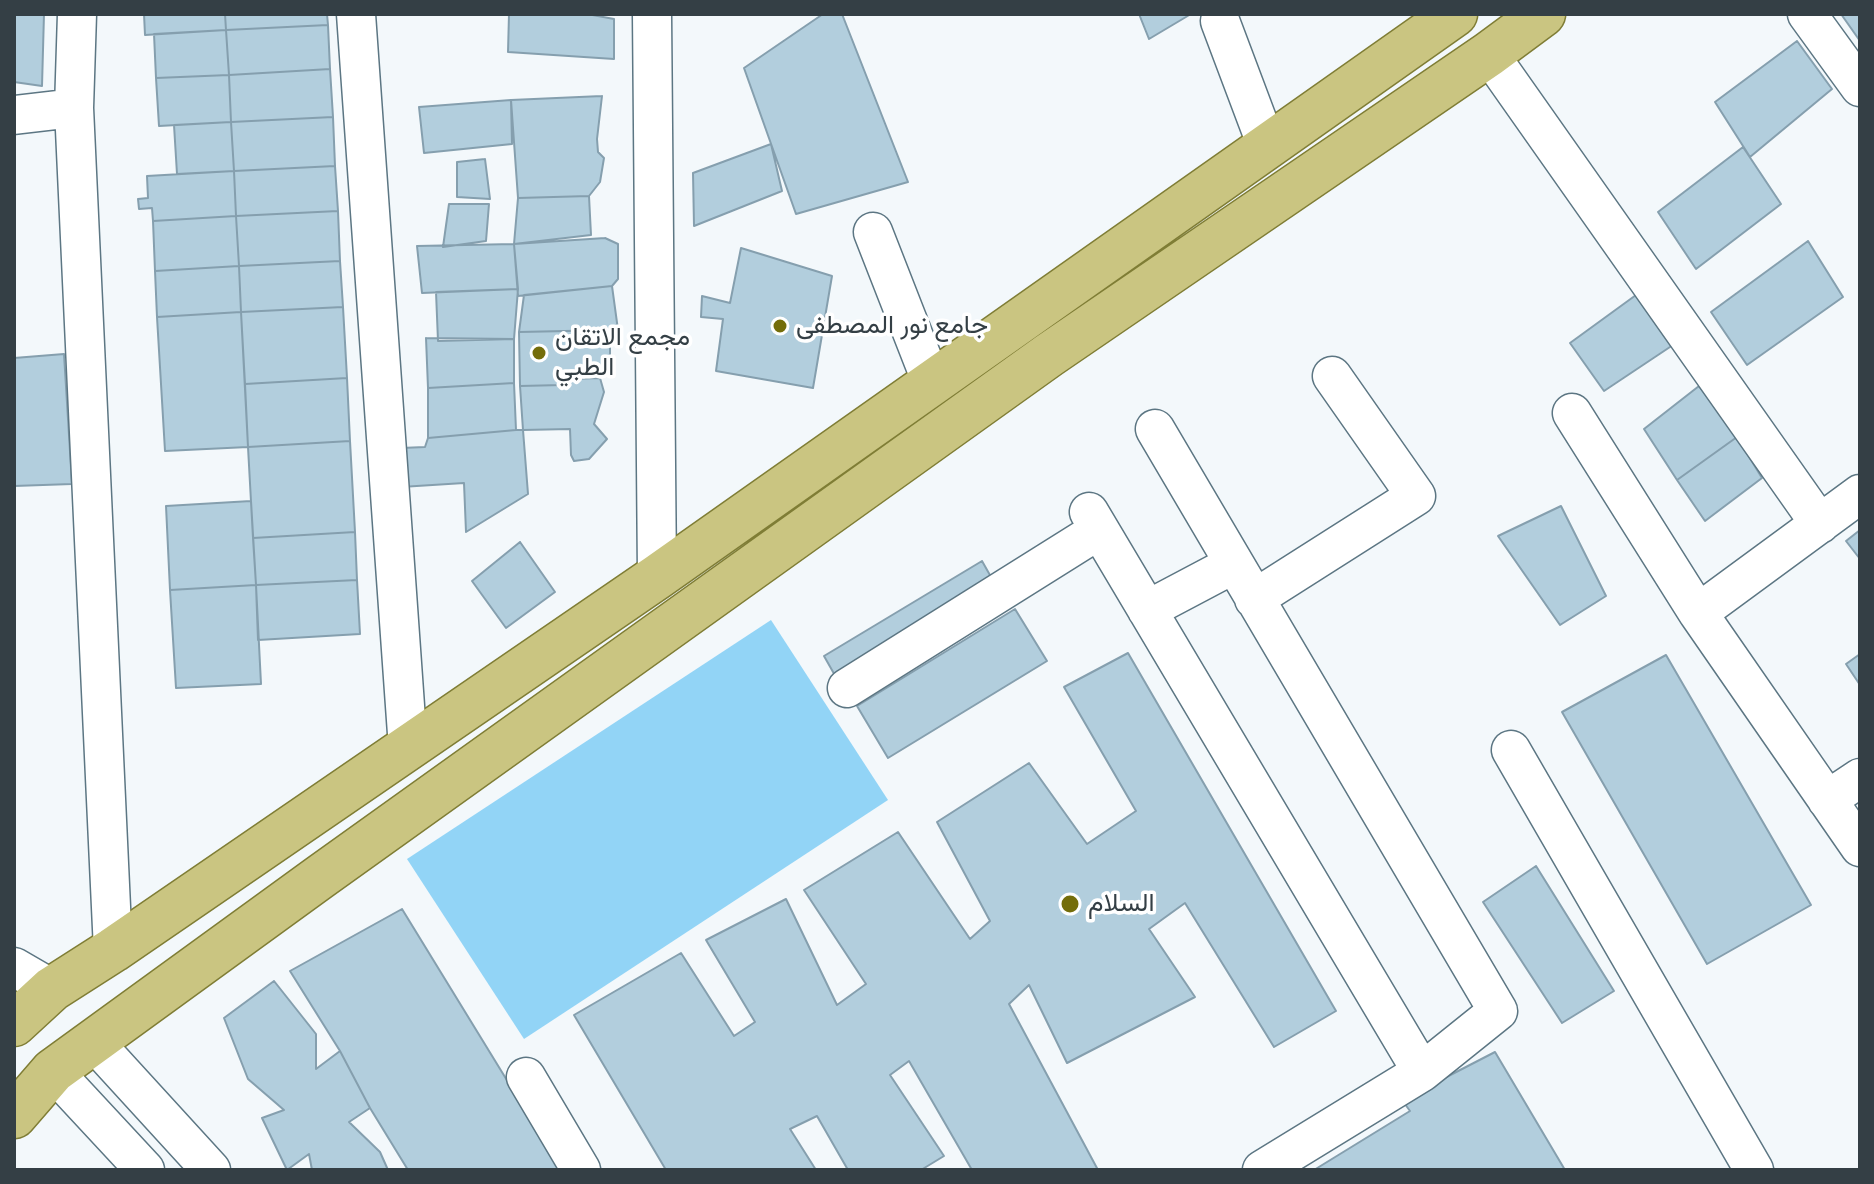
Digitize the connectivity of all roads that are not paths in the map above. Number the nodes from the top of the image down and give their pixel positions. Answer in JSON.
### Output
{"nodes":[{"id":1,"x":77,"y":14,"type":"edge"},
{"id":2,"x":356,"y":14,"type":"edge"},
{"id":3,"x":652,"y":14,"type":"edge"},
{"id":4,"x":1455,"y":14,"type":"edge"},
{"id":5,"x":1543,"y":14,"type":"edge"},
{"id":6,"x":1807,"y":14,"type":"edge"},
{"id":7,"x":1220,"y":21,"type":"dead end"},
{"id":8,"x":1489,"y":54,"type":"junction"},
{"id":9,"x":1860,"y":87,"type":"edge"},
{"id":10,"x":74,"y":108,"type":"junction"},
{"id":11,"x":14,"y":115,"type":"edge"},
{"id":12,"x":1267,"y":146,"type":"junction"},
{"id":13,"x":873,"y":232,"type":"dead end"},
{"id":14,"x":1332,"y":376,"type":"dead end"},
{"id":15,"x":932,"y":383,"type":"junction"},
{"id":16,"x":1572,"y":413,"type":"dead end"},
{"id":17,"x":1155,"y":429,"type":"dead end"},
{"id":18,"x":1860,"y":494,"type":"edge"},
{"id":19,"x":1820,"y":524,"type":"junction"},
{"id":20,"x":1234,"y":564,"type":"junction"},
{"id":21,"x":657,"y":577,"type":"junction"},
{"id":22,"x":1254,"y":599,"type":"junction"},
{"id":23,"x":1147,"y":610,"type":"junction"},
{"id":24,"x":1698,"y":613,"type":"junction"},
{"id":25,"x":847,"y":688,"type":"dead end"},
{"id":26,"x":408,"y":748,"type":"junction"},
{"id":27,"x":1511,"y":750,"type":"dead end"},
{"id":28,"x":1860,"y":778,"type":"edge"},
{"id":29,"x":1827,"y":800,"type":"junction"},
{"id":30,"x":288,"y":830,"type":"junction"},
{"id":31,"x":1860,"y":847,"type":"edge"},
{"id":32,"x":320,"y":877,"type":"junction"},
{"id":33,"x":113,"y":950,"type":"junction"},
{"id":34,"x":14,"y":967,"type":"edge"},
{"id":35,"x":52,"y":989,"type":"junction"},
{"id":36,"x":14,"y":1024,"type":"edge"},
{"id":37,"x":106,"y":1054,"type":"junction"},
{"id":38,"x":53,"y":1071,"type":"junction"},
{"id":39,"x":1422,"y":1072,"type":"junction"},
{"id":40,"x":526,"y":1077,"type":"dead end"},
{"id":41,"x":86,"y":1107,"type":"junction"},
{"id":42,"x":14,"y":1116,"type":"edge"},
{"id":43,"x":145,"y":1170,"type":"edge"},
{"id":44,"x":211,"y":1170,"type":"edge"},
{"id":45,"x":581,"y":1170,"type":"edge"},
{"id":46,"x":1262,"y":1170,"type":"edge"},
{"id":47,"x":1754,"y":1170,"type":"edge"}],
"edges":[{"from":1,"to":10,"type":"street"},
{"from":2,"to":26,"type":"street"},
{"from":3,"to":21,"type":"street"},
{"from":4,"to":12,"type":"main road"},
{"from":5,"to":8,"type":"main road"},
{"from":6,"to":9,"type":"street"},
{"from":7,"to":12,"type":"street"},
{"from":8,"to":19,"type":"street"},
{"from":8,"to":32,"type":"main road"},
{"from":10,"to":11,"type":"street"},
{"from":10,"to":33,"type":"street"},
{"from":12,"to":15,"type":"main road"},
{"from":13,"to":15,"type":"street"},
{"from":14,"to":22,"type":"street"},
{"from":15,"to":21,"type":"main road"},
{"from":16,"to":24,"type":"street"},
{"from":17,"to":20,"type":"street"},
{"from":18,"to":19,"type":"street"},
{"from":19,"to":24,"type":"street"},
{"from":20,"to":22,"type":"street"},
{"from":20,"to":23,"type":"street"},
{"from":21,"to":26,"type":"main road"},
{"from":22,"to":39,"type":"street"},
{"from":23,"to":25,"type":"street"},
{"from":23,"to":39,"type":"street"},
{"from":24,"to":29,"type":"street"},
{"from":26,"to":30,"type":"main road"},
{"from":27,"to":47,"type":"street"},
{"from":28,"to":29,"type":"street"},
{"from":29,"to":31,"type":"street"},
{"from":30,"to":32,"type":"main road"},
{"from":30,"to":33,"type":"main road"},
{"from":32,"to":37,"type":"main road"},
{"from":33,"to":35,"type":"main road"},
{"from":34,"to":35,"type":"street"},
{"from":35,"to":36,"type":"main road"},
{"from":37,"to":38,"type":"main road"},
{"from":37,"to":41,"type":"street"},
{"from":37,"to":44,"type":"street"},
{"from":38,"to":41,"type":"street"},
{"from":38,"to":42,"type":"main road"},
{"from":39,"to":46,"type":"street"},
{"from":40,"to":45,"type":"street"},
{"from":41,"to":43,"type":"street"}]}
